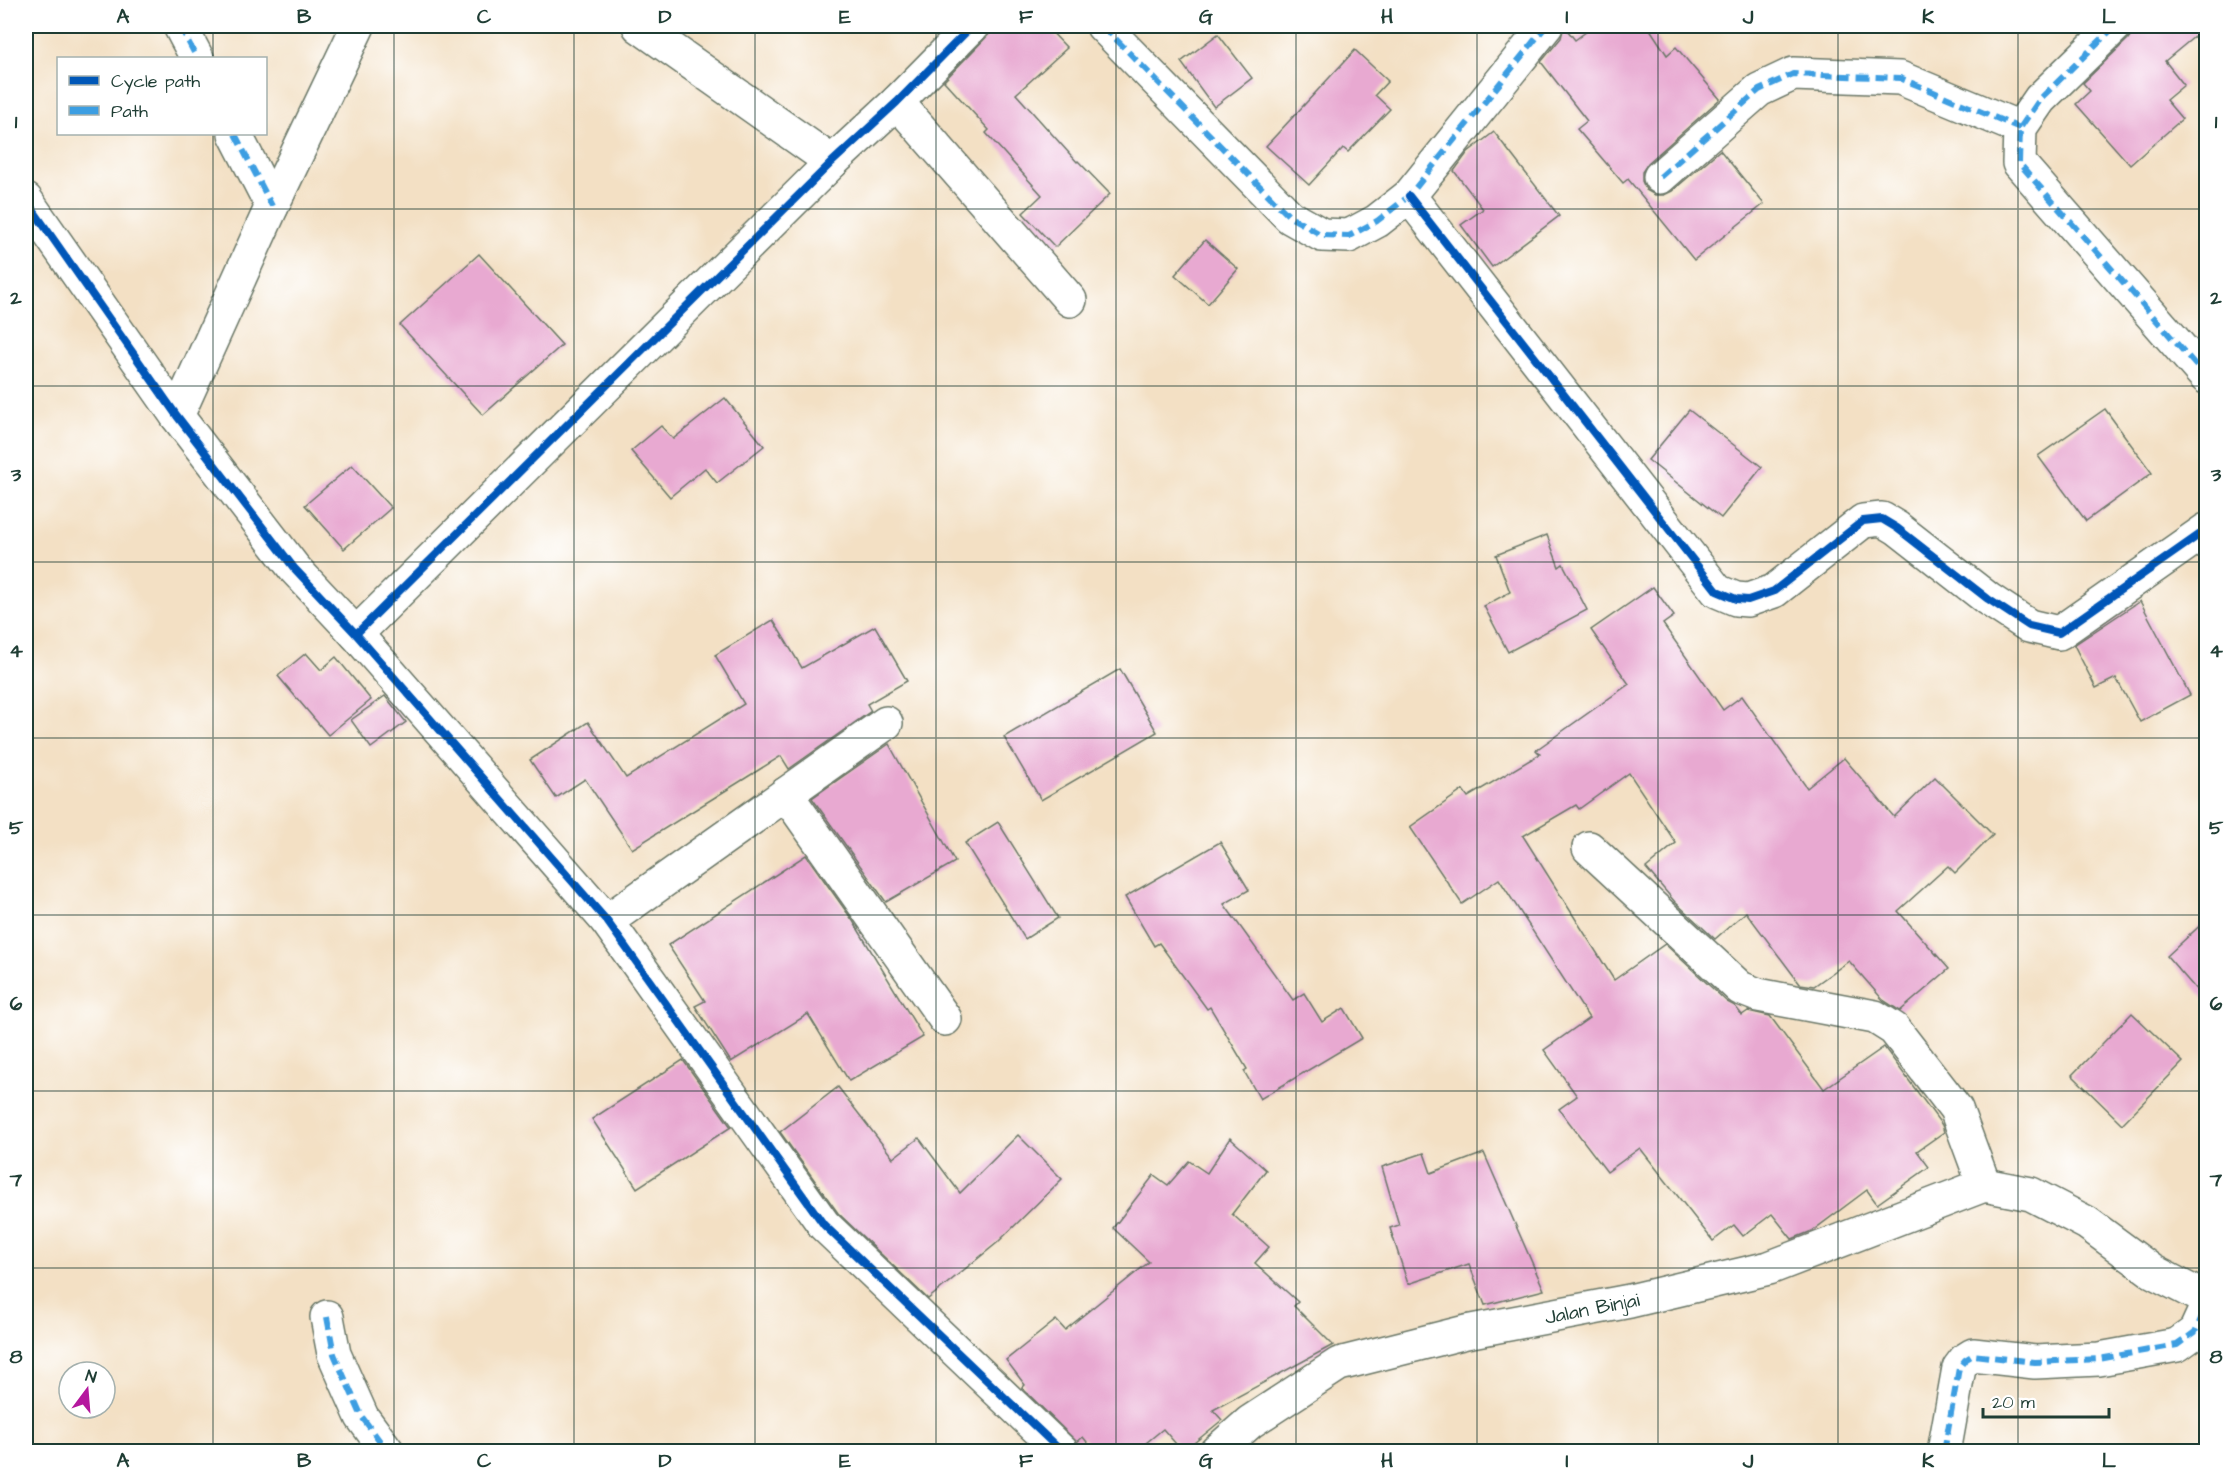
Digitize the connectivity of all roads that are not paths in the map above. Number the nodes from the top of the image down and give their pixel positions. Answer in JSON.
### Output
{"nodes":[{"id":1,"x":180,"y":26,"type":"edge"},
{"id":2,"x":358,"y":26,"type":"edge"},
{"id":3,"x":639,"y":26,"type":"edge"},
{"id":4,"x":972,"y":26,"type":"edge"},
{"id":5,"x":1103,"y":26,"type":"edge"},
{"id":6,"x":1546,"y":26,"type":"edge"},
{"id":7,"x":2115,"y":26,"type":"edge"},
{"id":8,"x":196,"y":57,"type":"edge"},
{"id":9,"x":897,"y":102,"type":"junction"},
{"id":10,"x":2020,"y":128,"type":"junction"},
{"id":11,"x":236,"y":135,"type":"edge"},
{"id":12,"x":832,"y":162,"type":"junction"},
{"id":13,"x":1660,"y":177,"type":"dead end"},
{"id":14,"x":1409,"y":196,"type":"junction"},
{"id":15,"x":26,"y":200,"type":"edge"},
{"id":16,"x":272,"y":206,"type":"junction"},
{"id":17,"x":1070,"y":300,"type":"dead end"},
{"id":18,"x":2206,"y":377,"type":"edge"},
{"id":19,"x":177,"y":416,"type":"junction"},
{"id":20,"x":2206,"y":530,"type":"edge"},
{"id":21,"x":356,"y":634,"type":"junction"},
{"id":22,"x":886,"y":723,"type":"dead end"},
{"id":23,"x":786,"y":794,"type":"junction"},
{"id":24,"x":1589,"y":848,"type":"dead end"},
{"id":25,"x":607,"y":921,"type":"junction"},
{"id":26,"x":945,"y":1019,"type":"dead end"},
{"id":27,"x":1984,"y":1185,"type":"junction"},
{"id":28,"x":2206,"y":1299,"type":"edge"},
{"id":29,"x":2206,"y":1308,"type":"edge"},
{"id":30,"x":327,"y":1317,"type":"dead end"},
{"id":31,"x":388,"y":1452,"type":"edge"},
{"id":32,"x":1062,"y":1452,"type":"edge"},
{"id":33,"x":1216,"y":1452,"type":"edge"},
{"id":34,"x":1944,"y":1452,"type":"edge"}],
"edges":[{"from":1,"to":8,"type":"street"},
{"from":2,"to":16,"type":"street"},
{"from":3,"to":12,"type":"street"},
{"from":4,"to":9,"type":"street"},
{"from":5,"to":14,"type":"street"},
{"from":6,"to":14,"type":"street"},
{"from":7,"to":10,"type":"street"},
{"from":9,"to":12,"type":"street"},
{"from":9,"to":17,"type":"street"},
{"from":10,"to":13,"type":"street"},
{"from":10,"to":18,"type":"street"},
{"from":11,"to":16,"type":"street"},
{"from":12,"to":21,"type":"street"},
{"from":14,"to":20,"type":"street"},
{"from":15,"to":19,"type":"street"},
{"from":16,"to":19,"type":"street"},
{"from":19,"to":21,"type":"street"},
{"from":21,"to":25,"type":"street"},
{"from":22,"to":23,"type":"street"},
{"from":23,"to":25,"type":"street"},
{"from":23,"to":26,"type":"street"},
{"from":24,"to":27,"type":"street"},
{"from":25,"to":32,"type":"street"},
{"from":27,"to":28,"type":"street"},
{"from":27,"to":33,"type":"street","name":"Jalan Binjai"},
{"from":29,"to":34,"type":"street"},
{"from":30,"to":31,"type":"street"}]}
